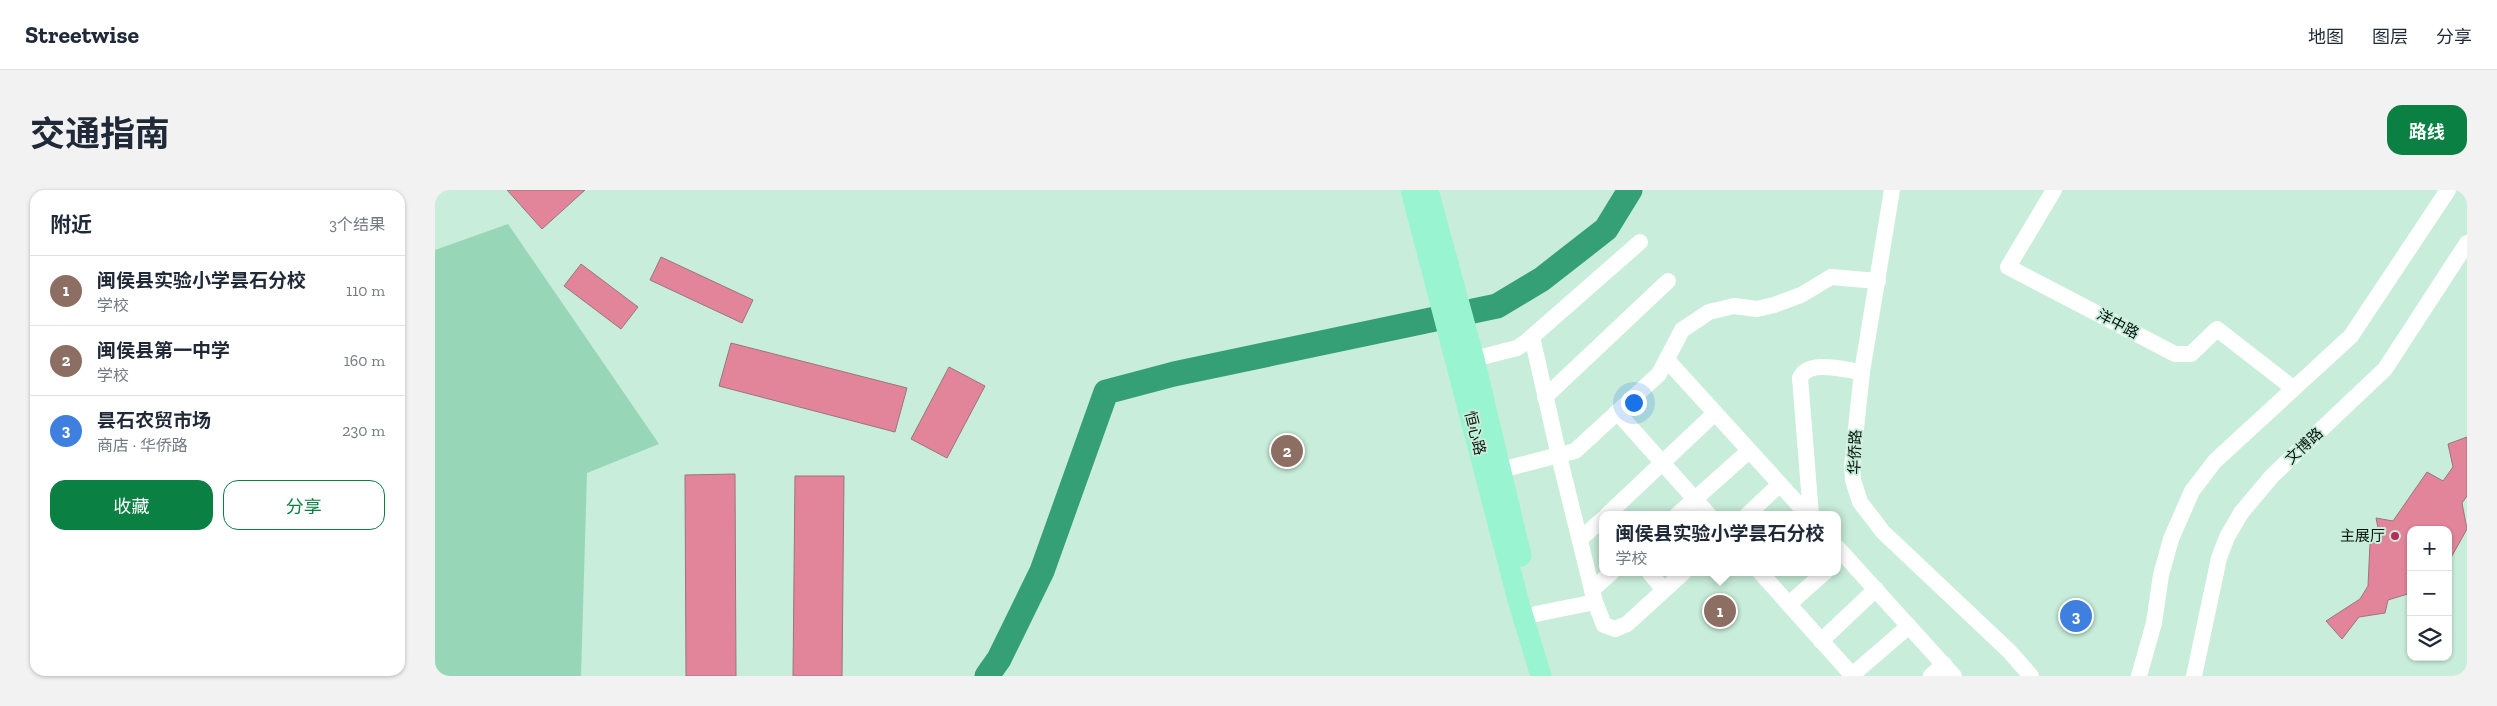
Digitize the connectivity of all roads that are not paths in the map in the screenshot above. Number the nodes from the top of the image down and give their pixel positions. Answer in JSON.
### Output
{"nodes":[{"id":1,"x":1411,"y":190,"type":"edge"},
{"id":2,"x":1428,"y":190,"type":"edge"},
{"id":3,"x":1892,"y":190,"type":"edge"},
{"id":4,"x":2054,"y":190,"type":"edge"},
{"id":5,"x":2448,"y":190,"type":"edge"},
{"id":6,"x":1640,"y":242,"type":"dead end"},
{"id":7,"x":2467,"y":243,"type":"edge"},
{"id":8,"x":1668,"y":281,"type":"dead end"},
{"id":9,"x":1878,"y":281,"type":"junction"},
{"id":10,"x":1449,"y":300,"type":"junction"},
{"id":11,"x":1457,"y":331,"type":"junction"},
{"id":12,"x":1532,"y":337,"type":"junction"},
{"id":13,"x":1474,"y":359,"type":"junction"},
{"id":14,"x":1667,"y":360,"type":"junction"},
{"id":15,"x":1862,"y":372,"type":"junction"},
{"id":16,"x":2293,"y":388,"type":"junction"},
{"id":17,"x":1545,"y":397,"type":"junction"},
{"id":18,"x":1617,"y":412,"type":"junction"},
{"id":19,"x":1715,"y":413,"type":"junction"},
{"id":20,"x":1749,"y":451,"type":"junction"},
{"id":21,"x":1559,"y":456,"type":"junction"},
{"id":22,"x":1662,"y":463,"type":"junction"},
{"id":23,"x":1501,"y":470,"type":"junction"},
{"id":24,"x":1780,"y":484,"type":"junction"},
{"id":25,"x":1695,"y":499,"type":"junction"},
{"id":26,"x":1611,"y":511,"type":"edge"},
{"id":27,"x":1682,"y":511,"type":"edge"},
{"id":28,"x":1706,"y":511,"type":"edge"},
{"id":29,"x":1751,"y":511,"type":"edge"},
{"id":30,"x":1806,"y":511,"type":"edge"},
{"id":31,"x":1810,"y":511,"type":"edge"},
{"id":32,"x":1599,"y":522,"type":"edge"},
{"id":33,"x":1580,"y":539,"type":"junction"},
{"id":34,"x":1841,"y":556,"type":"edge"},
{"id":35,"x":1609,"y":576,"type":"edge"},
{"id":36,"x":1652,"y":576,"type":"edge"},
{"id":37,"x":1680,"y":576,"type":"edge"},
{"id":38,"x":1764,"y":576,"type":"edge"},
{"id":39,"x":1820,"y":576,"type":"edge"},
{"id":40,"x":1876,"y":589,"type":"junction"},
{"id":41,"x":1664,"y":590,"type":"junction"},
{"id":42,"x":1594,"y":596,"type":"junction"},
{"id":43,"x":1789,"y":604,"type":"junction"},
{"id":44,"x":1536,"y":614,"type":"junction"},
{"id":45,"x":1909,"y":626,"type":"junction"},
{"id":46,"x":1821,"y":641,"type":"junction"},
{"id":47,"x":1949,"y":670,"type":"edge"},
{"id":48,"x":2029,"y":675,"type":"edge"},
{"id":49,"x":1541,"y":676,"type":"edge"},
{"id":50,"x":1556,"y":676,"type":"edge"},
{"id":51,"x":1852,"y":676,"type":"edge"},
{"id":52,"x":1931,"y":676,"type":"edge"},
{"id":53,"x":2139,"y":676,"type":"edge"},
{"id":54,"x":2194,"y":676,"type":"edge"}],
"edges":[{"from":1,"to":10,"type":"main road","name":"恒心路"},
{"from":2,"to":10,"type":"main road","name":"恒心路"},
{"from":3,"to":9,"type":"street","name":"华侨路"},
{"from":4,"to":16,"type":"street","name":"洋中路"},
{"from":5,"to":16,"type":"street"},
{"from":6,"to":12,"type":"street"},
{"from":7,"to":54,"type":"street","name":"文博路"},
{"from":8,"to":17,"type":"street"},
{"from":9,"to":14,"type":"street"},
{"from":9,"to":15,"type":"street","name":"华侨路"},
{"from":10,"to":11,"type":"main road","name":"恒心路"},
{"from":11,"to":13,"type":"main road","name":"恒心路"},
{"from":11,"to":49,"type":"main road","name":"恒心路"},
{"from":12,"to":13,"type":"street"},
{"from":12,"to":17,"type":"street"},
{"from":13,"to":23,"type":"main road","name":"恒心路"},
{"from":14,"to":18,"type":"street"},
{"from":14,"to":19,"type":"street"},
{"from":15,"to":31,"type":"street"},
{"from":15,"to":48,"type":"street","name":"华侨路"},
{"from":16,"to":53,"type":"street"},
{"from":17,"to":21,"type":"street"},
{"from":18,"to":21,"type":"street"},
{"from":18,"to":22,"type":"street"},
{"from":19,"to":20,"type":"street"},
{"from":19,"to":22,"type":"street"},
{"from":20,"to":24,"type":"street"},
{"from":20,"to":25,"type":"street"},
{"from":21,"to":23,"type":"street"},
{"from":21,"to":33,"type":"street"},
{"from":22,"to":25,"type":"street"},
{"from":22,"to":26,"type":"street"},
{"from":23,"to":44,"type":"main road","name":"恒心路"},
{"from":24,"to":29,"type":"street"},
{"from":24,"to":30,"type":"street"},
{"from":25,"to":27,"type":"street"},
{"from":25,"to":28,"type":"street"},
{"from":32,"to":33,"type":"street"},
{"from":33,"to":42,"type":"street"},
{"from":34,"to":40,"type":"street"},
{"from":35,"to":42,"type":"street"},
{"from":36,"to":41,"type":"street"},
{"from":37,"to":41,"type":"street"},
{"from":38,"to":43,"type":"street"},
{"from":39,"to":43,"type":"street"},
{"from":40,"to":45,"type":"street"},
{"from":40,"to":46,"type":"street"},
{"from":41,"to":42,"type":"street"},
{"from":42,"to":44,"type":"street"},
{"from":43,"to":46,"type":"street"},
{"from":44,"to":50,"type":"main road","name":"恒心路"},
{"from":45,"to":47,"type":"street"},
{"from":45,"to":51,"type":"street"},
{"from":46,"to":51,"type":"street"},
{"from":47,"to":52,"type":"street"}]}
